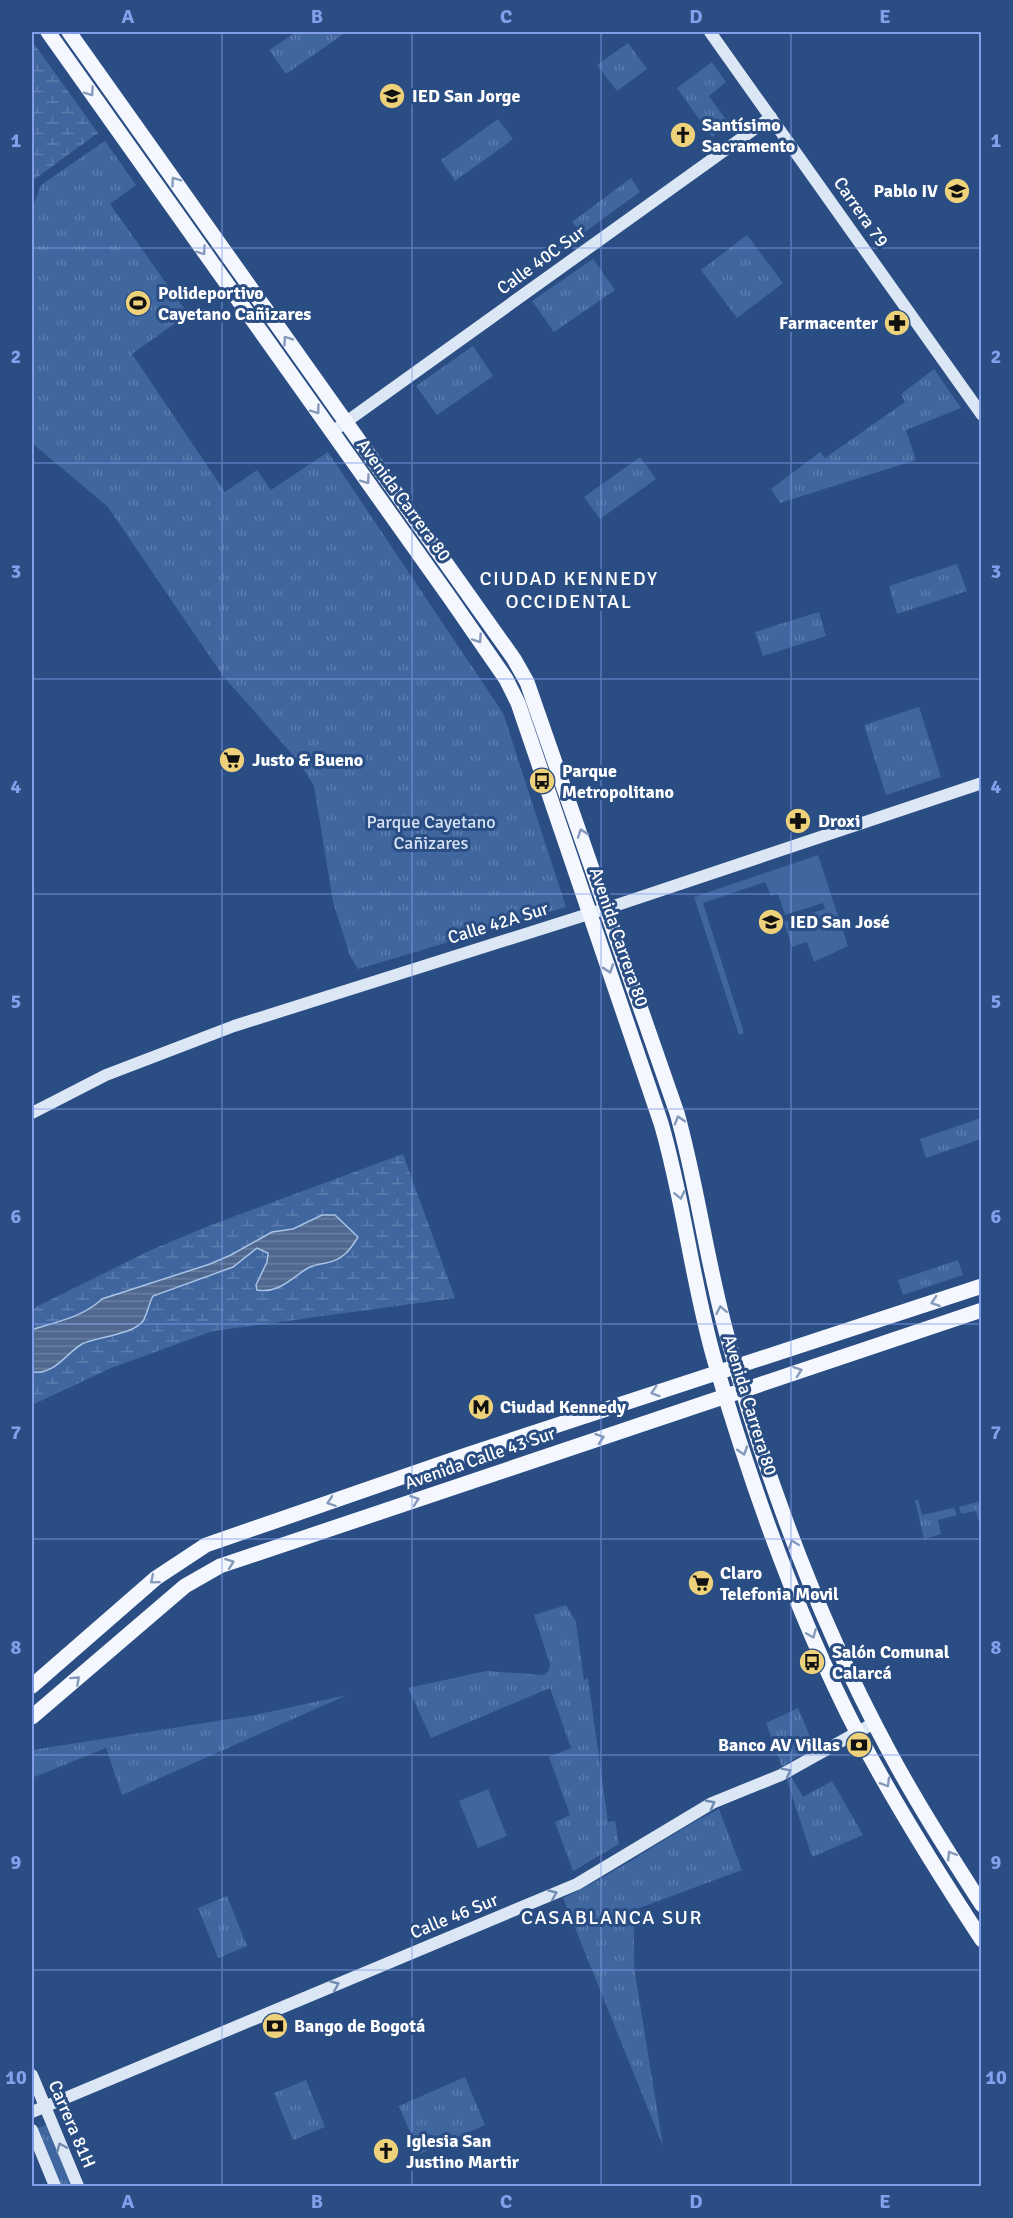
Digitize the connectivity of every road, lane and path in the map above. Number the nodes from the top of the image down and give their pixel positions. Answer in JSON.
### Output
{"nodes":[{"id":1,"x":71,"y":32,"type":"edge"},
{"id":2,"x":710,"y":32,"type":"edge"},
{"id":3,"x":52,"y":38,"type":"edge"},
{"id":4,"x":771,"y":117,"type":"junction"},
{"id":5,"x":981,"y":415,"type":"edge"},
{"id":6,"x":346,"y":422,"type":"junction"},
{"id":7,"x":332,"y":432,"type":"junction"},
{"id":8,"x":981,"y":783,"type":"edge"},
{"id":9,"x":607,"y":908,"type":"junction"},
{"id":10,"x":591,"y":914,"type":"junction"},
{"id":11,"x":32,"y":1113,"type":"edge"},
{"id":12,"x":981,"y":1286,"type":"edge"},
{"id":13,"x":981,"y":1310,"type":"edge"},
{"id":14,"x":736,"y":1366,"type":"junction"},
{"id":15,"x":718,"y":1372,"type":"junction"},
{"id":16,"x":743,"y":1390,"type":"junction"},
{"id":17,"x":725,"y":1396,"type":"junction"},
{"id":18,"x":32,"y":1686,"type":"edge"},
{"id":19,"x":32,"y":1718,"type":"edge"},
{"id":20,"x":874,"y":1723,"type":"junction"},
{"id":21,"x":857,"y":1732,"type":"junction"},
{"id":22,"x":981,"y":1905,"type":"edge"},
{"id":23,"x":981,"y":1940,"type":"edge"},
{"id":24,"x":32,"y":2075,"type":"edge"},
{"id":25,"x":45,"y":2107,"type":"junction"},
{"id":26,"x":32,"y":2112,"type":"edge"},
{"id":27,"x":32,"y":2130,"type":"edge"},
{"id":28,"x":55,"y":2187,"type":"edge"},
{"id":29,"x":78,"y":2187,"type":"edge"}],
"edges":[{"from":1,"to":3,"type":"street"},
{"from":6,"to":1,"type":"main road","name":"Avenida Carrera 80","one_way":true},
{"from":2,"to":4,"type":"street","name":"Carrera 79"},
{"from":3,"to":7,"type":"main road","name":"Avenida Carrera 80","one_way":true},
{"from":4,"to":5,"type":"street","name":"Carrera 79"},
{"from":4,"to":6,"type":"street","name":"Calle 40C Sur"},
{"from":6,"to":7,"type":"street","name":"Calle 40C Sur"},
{"from":9,"to":6,"type":"main road","name":"Avenida Carrera 80","one_way":true},
{"from":7,"to":10,"type":"main road","name":"Avenida Carrera 80","one_way":true},
{"from":8,"to":9,"type":"street","name":"Calle 42A Sur"},
{"from":9,"to":10,"type":"street","name":"Calle 42A Sur"},
{"from":14,"to":9,"type":"main road","name":"Avenida Carrera 80","one_way":true},
{"from":10,"to":11,"type":"street","name":"Calle 42A Sur"},
{"from":10,"to":15,"type":"main road","name":"Avenida Carrera 80","one_way":true},
{"from":12,"to":14,"type":"main road","name":"Avenida Calle 43 Sur","one_way":true},
{"from":16,"to":13,"type":"main road","name":"Avenida Calle 43 Sur","one_way":true},
{"from":14,"to":15,"type":"main road","name":"Avenida Calle 43 Sur"},
{"from":14,"to":16,"type":"main road","name":"Avenida Carrera 80"},
{"from":15,"to":17,"type":"main road","name":"Avenida Carrera 80"},
{"from":15,"to":18,"type":"main road","name":"Avenida Calle 43 Sur","one_way":true},
{"from":16,"to":17,"type":"main road","name":"Avenida Calle 43 Sur"},
{"from":20,"to":16,"type":"main road","name":"Avenida Carrera 80","one_way":true},
{"from":19,"to":17,"type":"main road","name":"Avenida Calle 43 Sur","one_way":true},
{"from":17,"to":21,"type":"main road","name":"Avenida Carrera 80","one_way":true},
{"from":20,"to":21,"type":"street","name":"Calle 46 Sur"},
{"from":22,"to":20,"type":"main road","name":"Avenida Carrera 80","one_way":true},
{"from":21,"to":23,"type":"main road","name":"Avenida Carrera 80","one_way":true},
{"from":25,"to":21,"type":"street","name":"Calle 46 Sur","one_way":true},
{"from":24,"to":25,"type":"street","name":"Carrera 81H"},
{"from":25,"to":26,"type":"street","name":"Calle 46 Sur"},
{"from":29,"to":25,"type":"street","name":"Carrera 81H","one_way":true},
{"from":27,"to":28,"type":"street"}]}
